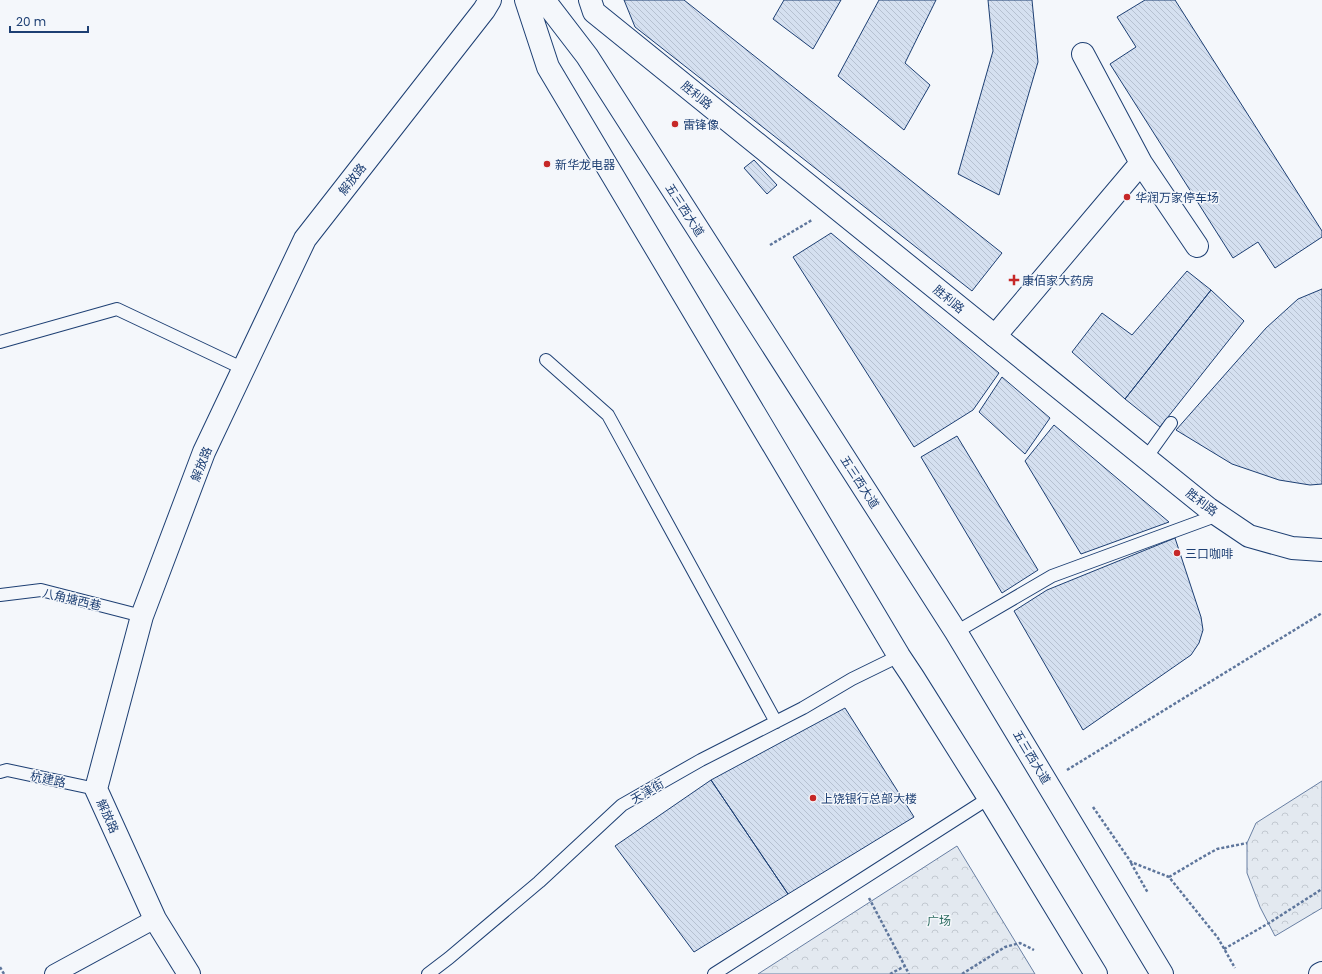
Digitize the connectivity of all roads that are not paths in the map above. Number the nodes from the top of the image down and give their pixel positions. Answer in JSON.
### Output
{"nodes":[{"id":1,"x":490,"y":0,"type":"edge"},
{"id":2,"x":526,"y":0,"type":"edge"},
{"id":3,"x":544,"y":0,"type":"edge"},
{"id":4,"x":592,"y":6,"type":"edge"},
{"id":5,"x":1083,"y":54,"type":"dead end"},
{"id":6,"x":1141,"y":162,"type":"junction"},
{"id":7,"x":1197,"y":246,"type":"dead end"},
{"id":8,"x":995,"y":336,"type":"junction"},
{"id":9,"x":0,"y":342,"type":"edge"},
{"id":10,"x":546,"y":360,"type":"dead end"},
{"id":11,"x":244,"y":369,"type":"junction"},
{"id":12,"x":1171,"y":423,"type":"dead end"},
{"id":13,"x":1146,"y":458,"type":"junction"},
{"id":14,"x":1218,"y":515,"type":"junction"},
{"id":15,"x":1322,"y":550,"type":"edge"},
{"id":16,"x":0,"y":595,"type":"edge"},
{"id":17,"x":142,"y":616,"type":"junction"},
{"id":18,"x":956,"y":632,"type":"junction"},
{"id":19,"x":899,"y":656,"type":"junction"},
{"id":20,"x":776,"y":722,"type":"junction"},
{"id":21,"x":0,"y":772,"type":"edge"},
{"id":22,"x":96,"y":789,"type":"junction"},
{"id":23,"x":989,"y":798,"type":"junction"},
{"id":24,"x":155,"y":919,"type":"junction"},
{"id":25,"x":54,"y":974,"type":"edge"},
{"id":26,"x":189,"y":974,"type":"edge"},
{"id":27,"x":428,"y":974,"type":"edge"},
{"id":28,"x":714,"y":974,"type":"edge"},
{"id":29,"x":1096,"y":974,"type":"edge"},
{"id":30,"x":1162,"y":974,"type":"edge"}],
"edges":[{"from":1,"to":11,"type":"street","name":"解放路"},
{"from":2,"to":19,"type":"street"},
{"from":3,"to":18,"type":"street","name":"五三西大道"},
{"from":4,"to":8,"type":"street","name":"胜利路"},
{"from":5,"to":6,"type":"street"},
{"from":6,"to":7,"type":"street"},
{"from":6,"to":8,"type":"street"},
{"from":8,"to":13,"type":"street","name":"胜利路"},
{"from":9,"to":11,"type":"lane"},
{"from":10,"to":20,"type":"lane"},
{"from":11,"to":17,"type":"street","name":"解放路"},
{"from":12,"to":13,"type":"lane"},
{"from":13,"to":14,"type":"street","name":"胜利路"},
{"from":14,"to":15,"type":"street","name":"胜利路"},
{"from":14,"to":18,"type":"lane"},
{"from":16,"to":17,"type":"lane","name":"八角塘西巷"},
{"from":17,"to":22,"type":"street","name":"解放路"},
{"from":18,"to":30,"type":"street","name":"五三西大道"},
{"from":19,"to":20,"type":"lane","name":"天津街"},
{"from":19,"to":23,"type":"street"},
{"from":20,"to":27,"type":"lane","name":"天津街"},
{"from":21,"to":22,"type":"lane","name":"杭建路"},
{"from":22,"to":24,"type":"street","name":"解放路"},
{"from":23,"to":28,"type":"lane"},
{"from":23,"to":29,"type":"street"},
{"from":24,"to":25,"type":"street"},
{"from":24,"to":26,"type":"street","name":"解放路"}]}
